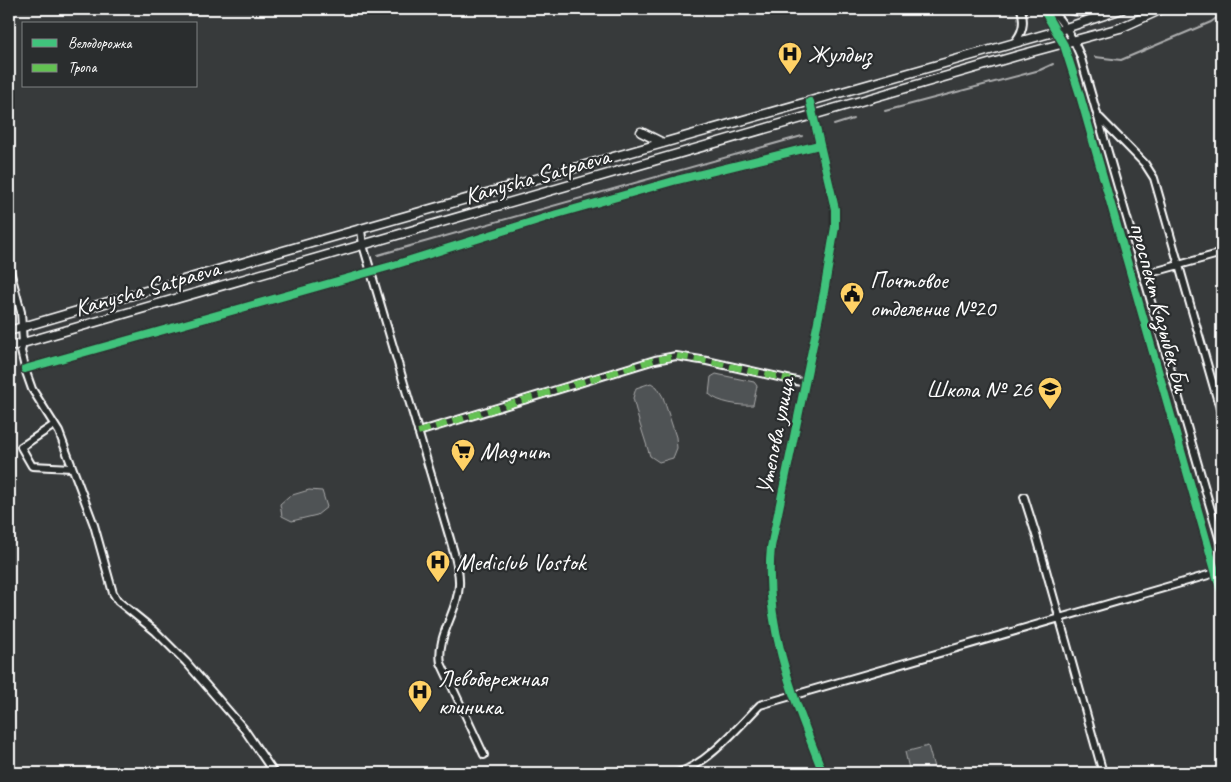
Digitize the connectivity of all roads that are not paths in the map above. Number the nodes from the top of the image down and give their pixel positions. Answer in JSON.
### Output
{"nodes":[{"id":1,"x":1021,"y":9,"type":"edge"},
{"id":2,"x":1043,"y":9,"type":"edge"},
{"id":3,"x":1050,"y":9,"type":"edge"},
{"id":4,"x":1065,"y":9,"type":"edge"},
{"id":5,"x":1102,"y":9,"type":"edge"},
{"id":6,"x":1122,"y":9,"type":"edge"},
{"id":7,"x":1162,"y":9,"type":"edge"},
{"id":8,"x":1067,"y":28,"type":"junction"},
{"id":9,"x":1057,"y":31,"type":"junction"},
{"id":10,"x":1075,"y":41,"type":"junction"},
{"id":11,"x":1012,"y":44,"type":"junction"},
{"id":12,"x":1064,"y":45,"type":"junction"},
{"id":13,"x":810,"y":102,"type":"junction"},
{"id":14,"x":812,"y":116,"type":"junction"},
{"id":15,"x":1099,"y":118,"type":"junction"},
{"id":16,"x":641,"y":132,"type":"dead end"},
{"id":17,"x":664,"y":144,"type":"junction"},
{"id":18,"x":819,"y":144,"type":"junction"},
{"id":19,"x":361,"y":230,"type":"junction"},
{"id":20,"x":363,"y":245,"type":"junction"},
{"id":21,"x":1222,"y":253,"type":"edge"},
{"id":22,"x":1180,"y":265,"type":"junction"},
{"id":23,"x":9,"y":267,"type":"edge"},
{"id":24,"x":372,"y":272,"type":"junction"},
{"id":25,"x":1143,"y":275,"type":"junction"},
{"id":26,"x":22,"y":326,"type":"junction"},
{"id":27,"x":9,"y":330,"type":"edge"},
{"id":28,"x":23,"y":343,"type":"junction"},
{"id":29,"x":9,"y":347,"type":"edge"},
{"id":30,"x":25,"y":368,"type":"junction"},
{"id":31,"x":805,"y":383,"type":"junction"},
{"id":32,"x":1222,"y":416,"type":"edge"},
{"id":33,"x":54,"y":425,"type":"junction"},
{"id":34,"x":418,"y":432,"type":"junction"},
{"id":35,"x":72,"y":468,"type":"junction"},
{"id":36,"x":1024,"y":497,"type":"dead end"},
{"id":37,"x":1222,"y":548,"type":"edge"},
{"id":38,"x":1219,"y":572,"type":"edge"},
{"id":39,"x":1222,"y":595,"type":"edge"},
{"id":40,"x":1060,"y":618,"type":"junction"},
{"id":41,"x":794,"y":695,"type":"junction"},
{"id":42,"x":484,"y":755,"type":"dead end"},
{"id":43,"x":274,"y":773,"type":"edge"},
{"id":44,"x":676,"y":773,"type":"edge"},
{"id":45,"x":823,"y":773,"type":"edge"},
{"id":46,"x":1103,"y":773,"type":"edge"}],
"edges":[{"from":1,"to":11,"type":"street"},
{"from":2,"to":9,"type":"street","name":"проспект Казыбек Би"},
{"from":3,"to":8,"type":"street","name":"проспект Казыбек Би"},
{"from":4,"to":5,"type":"street"},
{"from":6,"to":8,"type":"main road","name":"Kanysha Satpaeva"},
{"from":7,"to":10,"type":"main road","name":"Kanysha Satpaeva"},
{"from":8,"to":9,"type":"main road","name":"Kanysha Satpaeva"},
{"from":8,"to":10,"type":"street","name":"проспект Казыбек Би"},
{"from":9,"to":11,"type":"main road","name":"Kanysha Satpaeva"},
{"from":9,"to":12,"type":"street","name":"проспект Казыбек Би"},
{"from":10,"to":12,"type":"main road","name":"Kanysha Satpaeva"},
{"from":10,"to":15,"type":"street","name":"проспект Казыбек Би"},
{"from":11,"to":13,"type":"main road","name":"Kanysha Satpaeva"},
{"from":12,"to":14,"type":"main road","name":"Kanysha Satpaeva"},
{"from":12,"to":38,"type":"street","name":"проспект Казыбек Би"},
{"from":13,"to":14,"type":"street","name":"Утепова улица"},
{"from":13,"to":17,"type":"main road","name":"Kanysha Satpaeva"},
{"from":14,"to":18,"type":"street","name":"Утепова улица"},
{"from":14,"to":20,"type":"main road","name":"Kanysha Satpaeva"},
{"from":15,"to":22,"type":"street"},
{"from":15,"to":25,"type":"street","name":"проспект Казыбек Би"},
{"from":16,"to":17,"type":"main road"},
{"from":17,"to":19,"type":"main road","name":"Kanysha Satpaeva"},
{"from":18,"to":24,"type":"street"},
{"from":18,"to":31,"type":"street","name":"Утепова улица"},
{"from":19,"to":20,"type":"street"},
{"from":19,"to":26,"type":"main road","name":"Kanysha Satpaeva"},
{"from":20,"to":24,"type":"street"},
{"from":20,"to":28,"type":"main road","name":"Kanysha Satpaeva"},
{"from":21,"to":22,"type":"street"},
{"from":22,"to":25,"type":"street"},
{"from":22,"to":32,"type":"street"},
{"from":23,"to":26,"type":"street"},
{"from":24,"to":30,"type":"street"},
{"from":24,"to":34,"type":"street"},
{"from":25,"to":37,"type":"street","name":"проспект Казыбек Би"},
{"from":26,"to":27,"type":"main road","name":"Kanysha Satpaeva"},
{"from":26,"to":28,"type":"street"},
{"from":28,"to":29,"type":"main road","name":"Kanysha Satpaeva"},
{"from":28,"to":30,"type":"street"},
{"from":30,"to":33,"type":"street"},
{"from":31,"to":34,"type":"street"},
{"from":31,"to":41,"type":"street","name":"Утепова улица"},
{"from":33,"to":35,"type":"street"},
{"from":33,"to":35,"type":"street"},
{"from":34,"to":42,"type":"street"},
{"from":35,"to":43,"type":"street"},
{"from":36,"to":40,"type":"street"},
{"from":38,"to":39,"type":"street","name":"проспект Казыбек Би"},
{"from":38,"to":40,"type":"street"},
{"from":40,"to":41,"type":"street"},
{"from":40,"to":46,"type":"street"},
{"from":41,"to":44,"type":"street"},
{"from":41,"to":45,"type":"street","name":"Утепова улица"}]}
